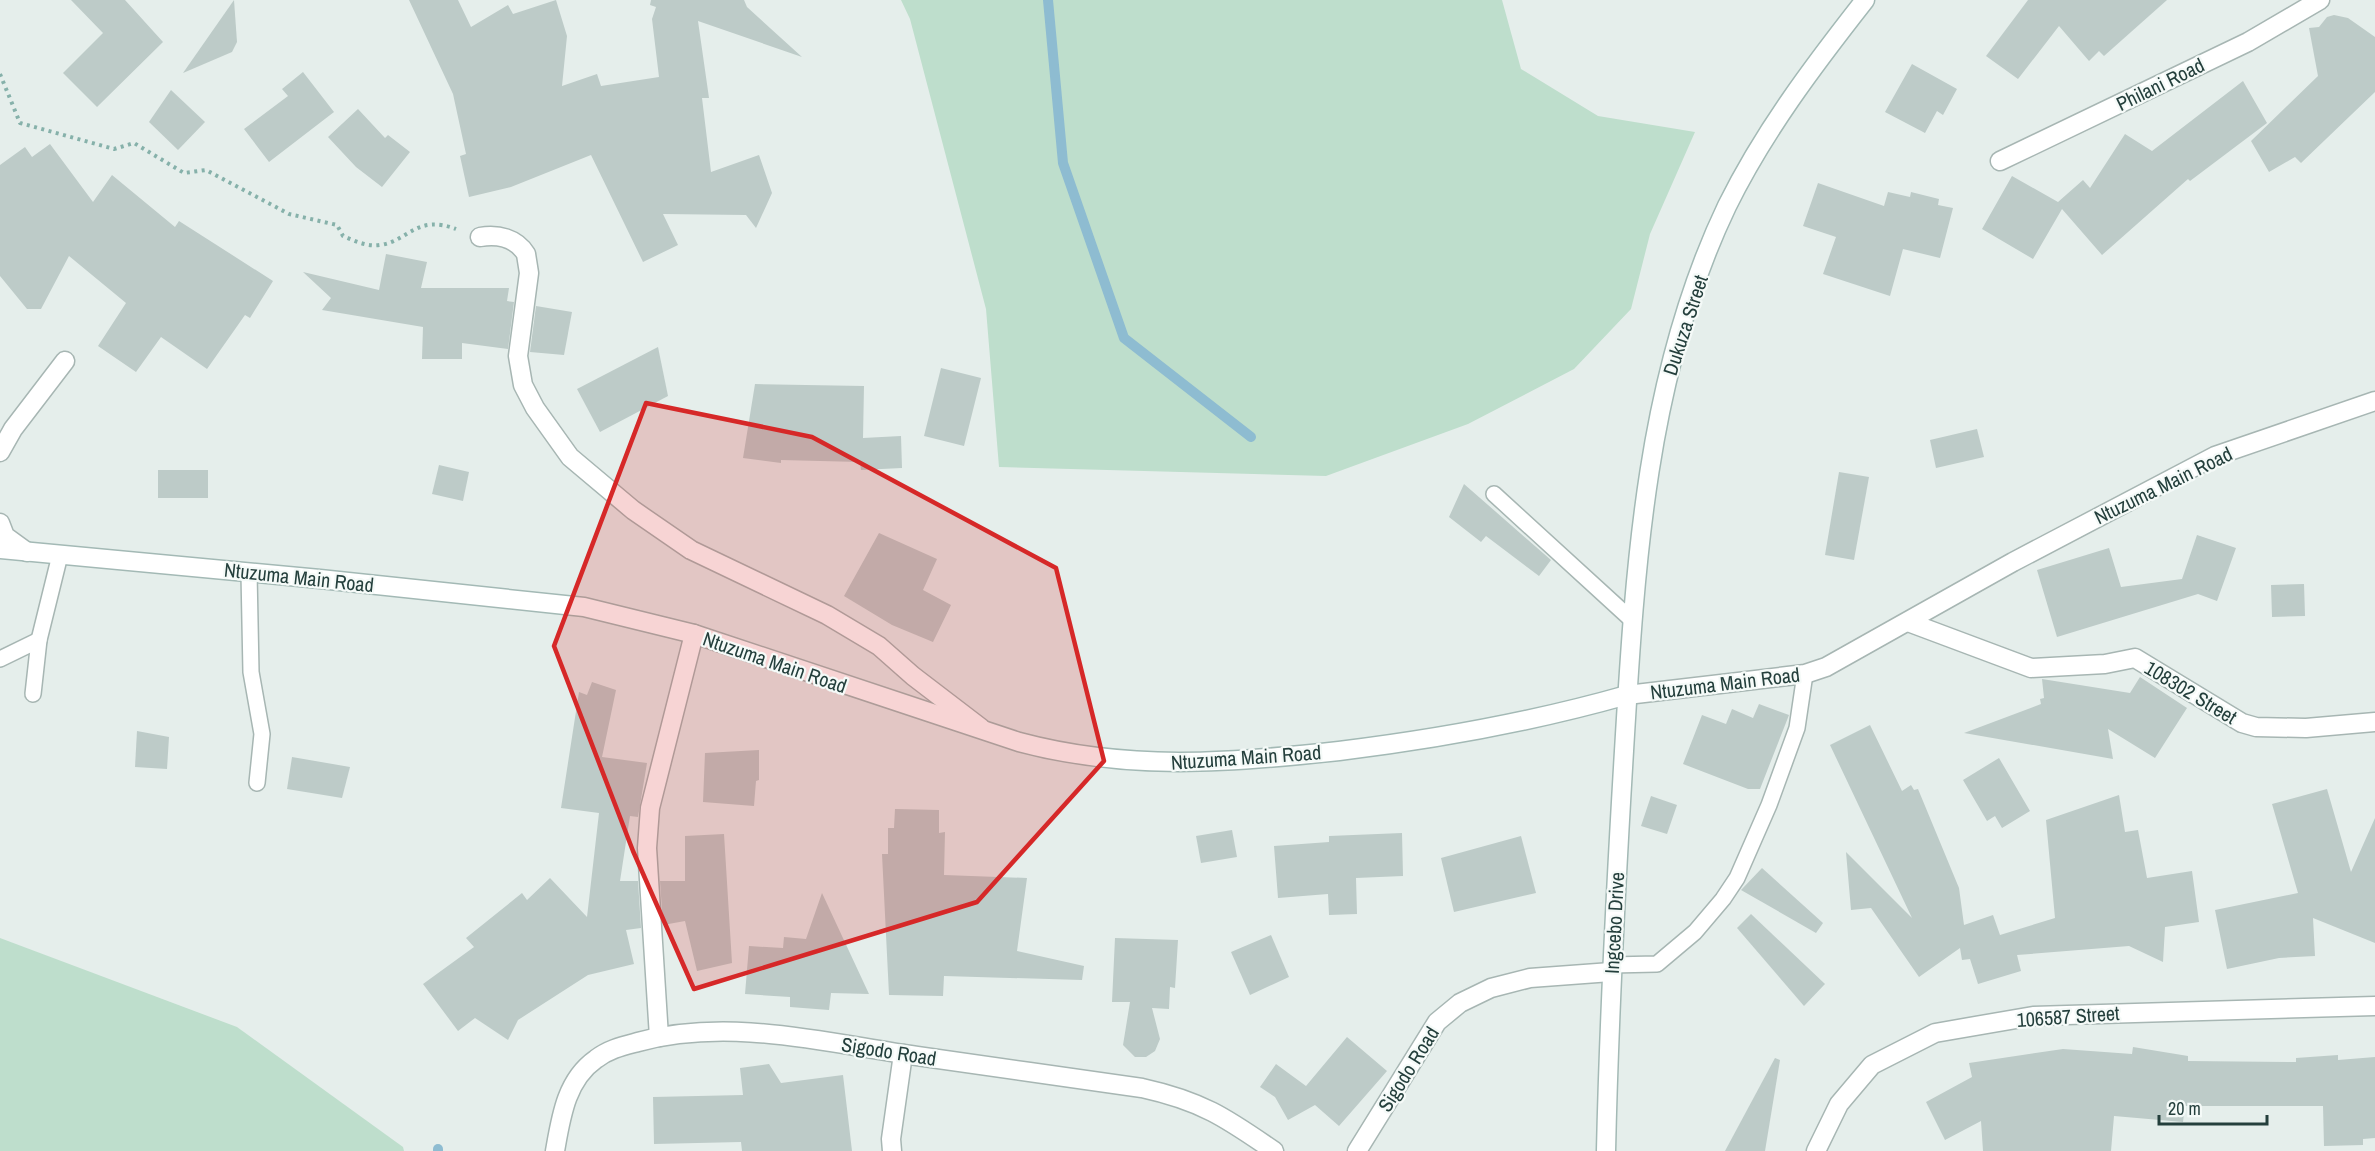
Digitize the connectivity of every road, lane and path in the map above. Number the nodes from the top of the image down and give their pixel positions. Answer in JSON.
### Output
{"nodes":[{"id":1,"x":1865,"y":0,"type":"edge"},
{"id":2,"x":2317,"y":1,"type":"edge"},
{"id":3,"x":0,"y":74,"type":"edge"},
{"id":4,"x":2000,"y":161,"type":"dead end"},
{"id":5,"x":480,"y":237,"type":"joint"},
{"id":6,"x":64,"y":361,"type":"dead end"},
{"id":7,"x":2375,"y":401,"type":"edge"},
{"id":8,"x":0,"y":452,"type":"edge"},
{"id":9,"x":1494,"y":494,"type":"dead end"},
{"id":10,"x":0,"y":523,"type":"edge"},
{"id":11,"x":0,"y":549,"type":"edge"},
{"id":12,"x":27,"y":552,"type":"junction"},
{"id":13,"x":60,"y":555,"type":"junction"},
{"id":14,"x":249,"y":573,"type":"junction"},
{"id":15,"x":1633,"y":621,"type":"junction"},
{"id":16,"x":1908,"y":622,"type":"junction"},
{"id":17,"x":694,"y":634,"type":"junction"},
{"id":18,"x":39,"y":640,"type":"junction"},
{"id":19,"x":0,"y":658,"type":"edge"},
{"id":20,"x":1805,"y":674,"type":"junction"},
{"id":21,"x":33,"y":694,"type":"dead end"},
{"id":22,"x":1628,"y":695,"type":"junction"},
{"id":23,"x":2375,"y":722,"type":"edge"},
{"id":24,"x":984,"y":730,"type":"junction"},
{"id":25,"x":257,"y":783,"type":"dead end"},
{"id":26,"x":1611,"y":968,"type":"junction"},
{"id":27,"x":2375,"y":1006,"type":"edge"},
{"id":28,"x":659,"y":1037,"type":"junction"},
{"id":29,"x":903,"y":1054,"type":"junction"},
{"id":30,"x":555,"y":1151,"type":"edge"},
{"id":31,"x":892,"y":1151,"type":"edge"},
{"id":32,"x":1274,"y":1151,"type":"edge"},
{"id":33,"x":1357,"y":1151,"type":"edge"},
{"id":34,"x":1606,"y":1151,"type":"edge"},
{"id":35,"x":1816,"y":1151,"type":"edge"}],
"edges":[{"from":1,"to":15,"type":"street","name":"Dukuza Street"},
{"from":2,"to":4,"type":"street","name":"Philani Road"},
{"from":3,"to":5,"type":"path"},
{"from":5,"to":24,"type":"street"},
{"from":6,"to":8,"type":"street"},
{"from":7,"to":16,"type":"street","name":"Ntuzuma Main Road"},
{"from":9,"to":15,"type":"lane"},
{"from":10,"to":12,"type":"street"},
{"from":11,"to":12,"type":"street","name":"Ntuzuma Main Road"},
{"from":12,"to":13,"type":"street","name":"Ntuzuma Main Road"},
{"from":13,"to":14,"type":"street","name":"Ntuzuma Main Road"},
{"from":13,"to":18,"type":"lane"},
{"from":14,"to":17,"type":"street","name":"Ntuzuma Main Road"},
{"from":14,"to":25,"type":"lane"},
{"from":15,"to":22,"type":"street","name":"Dukuza Street"},
{"from":16,"to":20,"type":"street","name":"Ntuzuma Main Road"},
{"from":16,"to":23,"type":"street","name":"108302 Street"},
{"from":17,"to":24,"type":"street","name":"Ntuzuma Main Road"},
{"from":17,"to":28,"type":"street"},
{"from":18,"to":19,"type":"lane"},
{"from":18,"to":21,"type":"lane"},
{"from":20,"to":22,"type":"street","name":"Ntuzuma Main Road"},
{"from":20,"to":26,"type":"lane"},
{"from":22,"to":24,"type":"street","name":"Ntuzuma Main Road"},
{"from":22,"to":26,"type":"street","name":"Ingcebo Drive"},
{"from":26,"to":33,"type":"street","name":"Sigodo Road"},
{"from":26,"to":34,"type":"street","name":"Ingcebo Drive"},
{"from":27,"to":35,"type":"street","name":"106587 Street"},
{"from":28,"to":29,"type":"street","name":"Sigodo Road"},
{"from":28,"to":30,"type":"street","name":"Sigodo Road"},
{"from":29,"to":31,"type":"street"},
{"from":29,"to":32,"type":"street","name":"Sigodo Road"}]}
